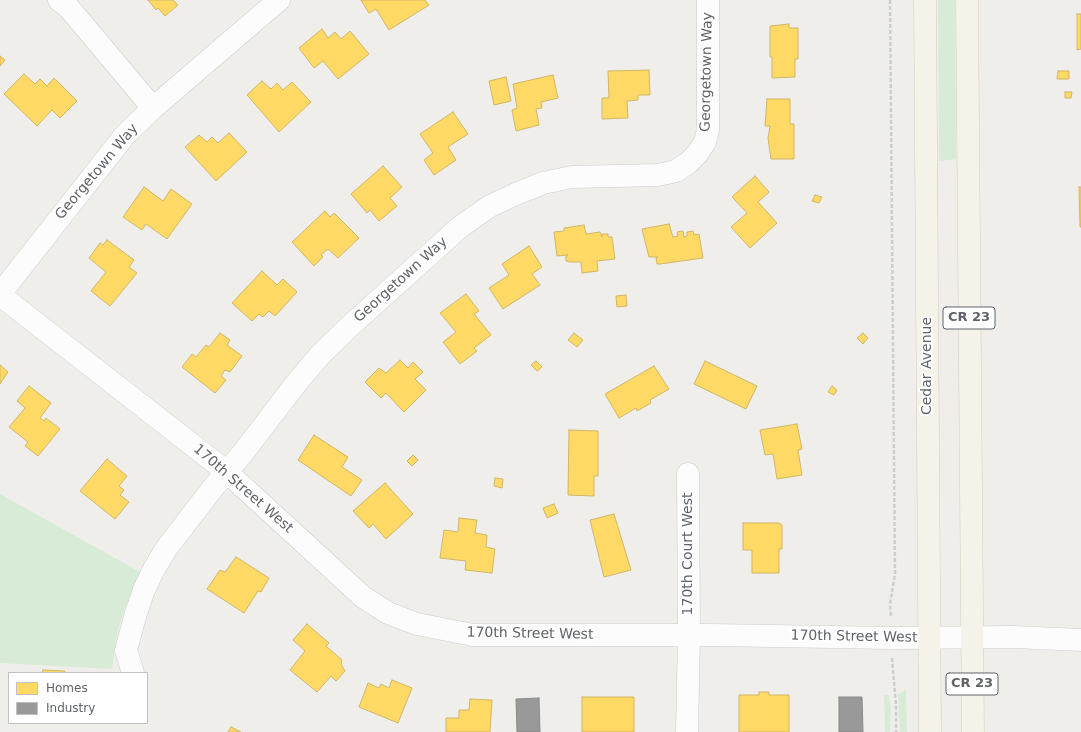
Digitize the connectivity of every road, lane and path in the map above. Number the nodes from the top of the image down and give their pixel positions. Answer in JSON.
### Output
{"nodes":[{"id":1,"x":59,"y":0,"type":"edge"},
{"id":2,"x":279,"y":0,"type":"edge"},
{"id":3,"x":708,"y":0,"type":"edge"},
{"id":4,"x":890,"y":0,"type":"edge"},
{"id":5,"x":925,"y":0,"type":"edge"},
{"id":6,"x":967,"y":0,"type":"edge"},
{"id":7,"x":153,"y":108,"type":"junction"},
{"id":8,"x":0,"y":294,"type":"edge"},
{"id":9,"x":227,"y":472,"type":"junction"},
{"id":10,"x":688,"y":474,"type":"dead end"},
{"id":11,"x":689,"y":635,"type":"junction"},
{"id":12,"x":928,"y":637,"type":"junction"},
{"id":13,"x":972,"y":637,"type":"junction"},
{"id":14,"x":891,"y":638,"type":"junction"},
{"id":15,"x":1081,"y":640,"type":"edge"},
{"id":16,"x":133,"y":672,"type":"edge"},
{"id":17,"x":687,"y":732,"type":"edge"},
{"id":18,"x":896,"y":732,"type":"edge"},
{"id":19,"x":930,"y":732,"type":"edge"},
{"id":20,"x":973,"y":732,"type":"edge"}],
"edges":[{"from":1,"to":7,"type":"street"},
{"from":2,"to":7,"type":"street","name":"Georgetown Way"},
{"from":3,"to":9,"type":"street","name":"Georgetown Way"},
{"from":4,"to":14,"type":"path"},
{"from":5,"to":12,"type":"main road","name":"Cedar Avenue","number":"CR 23"},
{"from":6,"to":13,"type":"main road","number":"CR 23"},
{"from":7,"to":8,"type":"street","name":"Georgetown Way"},
{"from":8,"to":9,"type":"street","name":"170th Street West"},
{"from":9,"to":11,"type":"street","name":"170th Street West"},
{"from":9,"to":16,"type":"street","name":"Georgetown Way"},
{"from":10,"to":11,"type":"street","name":"170th Court West"},
{"from":11,"to":14,"type":"street","name":"170th Street West"},
{"from":11,"to":17,"type":"street","name":"170th Court West"},
{"from":12,"to":13,"type":"street","name":"170th Street West"},
{"from":12,"to":14,"type":"street","name":"170th Street West"},
{"from":12,"to":19,"type":"main road","name":"Cedar Avenue","number":"CR 23"},
{"from":13,"to":15,"type":"street","name":"170th Street West"},
{"from":13,"to":20,"type":"main road","number":"CR 23"},
{"from":14,"to":18,"type":"path"}]}
